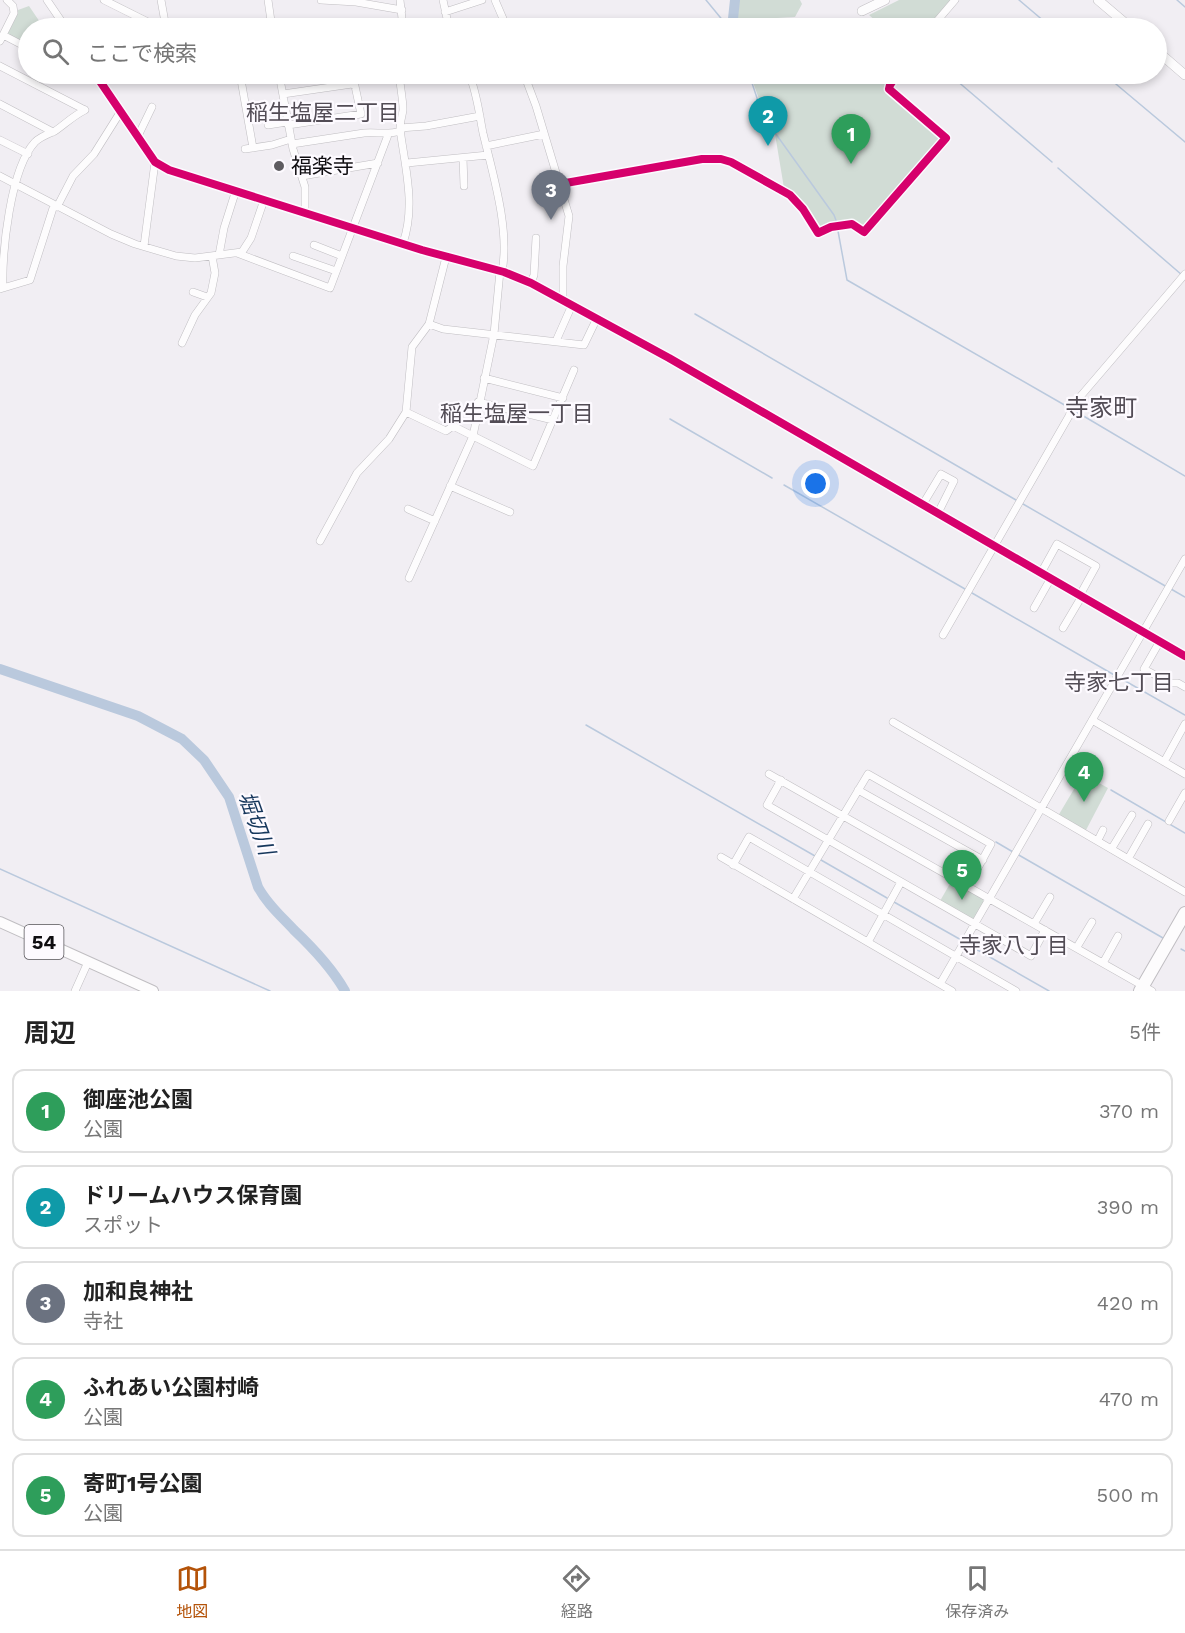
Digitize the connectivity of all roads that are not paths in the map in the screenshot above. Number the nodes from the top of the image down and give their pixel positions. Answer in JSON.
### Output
{"nodes":[{"id":1,"x":7,"y":0,"type":"edge"},
{"id":2,"x":47,"y":0,"type":"edge"},
{"id":3,"x":104,"y":0,"type":"edge"},
{"id":4,"x":161,"y":0,"type":"edge"},
{"id":5,"x":268,"y":0,"type":"edge"},
{"id":6,"x":321,"y":0,"type":"edge"},
{"id":7,"x":400,"y":0,"type":"edge"},
{"id":8,"x":443,"y":0,"type":"edge"},
{"id":9,"x":482,"y":0,"type":"edge"},
{"id":10,"x":495,"y":0,"type":"edge"},
{"id":11,"x":885,"y":0,"type":"edge"},
{"id":12,"x":955,"y":0,"type":"edge"},
{"id":13,"x":1098,"y":0,"type":"edge"},
{"id":14,"x":402,"y":10,"type":"junction"},
{"id":15,"x":862,"y":11,"type":"dead end"},
{"id":16,"x":446,"y":12,"type":"junction"},
{"id":17,"x":59,"y":18,"type":"edge"},
{"id":18,"x":140,"y":18,"type":"edge"},
{"id":19,"x":164,"y":18,"type":"edge"},
{"id":20,"x":271,"y":18,"type":"edge"},
{"id":21,"x":403,"y":18,"type":"edge"},
{"id":22,"x":447,"y":18,"type":"edge"},
{"id":23,"x":503,"y":18,"type":"edge"},
{"id":24,"x":940,"y":18,"type":"edge"},
{"id":25,"x":1119,"y":18,"type":"edge"},
{"id":26,"x":2,"y":38,"type":"edge"},
{"id":27,"x":18,"y":44,"type":"edge"},
{"id":28,"x":1167,"y":59,"type":"edge"},
{"id":29,"x":0,"y":66,"type":"edge"},
{"id":30,"x":18,"y":73,"type":"edge"},
{"id":31,"x":1185,"y":75,"type":"edge"},
{"id":32,"x":41,"y":84,"type":"edge"},
{"id":33,"x":102,"y":84,"type":"edge"},
{"id":34,"x":241,"y":84,"type":"edge"},
{"id":35,"x":282,"y":84,"type":"edge"},
{"id":36,"x":400,"y":84,"type":"edge"},
{"id":37,"x":473,"y":84,"type":"edge"},
{"id":38,"x":527,"y":84,"type":"edge"},
{"id":39,"x":891,"y":84,"type":"edge"},
{"id":40,"x":283,"y":94,"type":"junction"},
{"id":41,"x":0,"y":104,"type":"edge"},
{"id":42,"x":152,"y":107,"type":"dead end"},
{"id":43,"x":121,"y":111,"type":"junction"},
{"id":44,"x":480,"y":116,"type":"junction"},
{"id":45,"x":288,"y":124,"type":"junction"},
{"id":46,"x":268,"y":125,"type":"dead end"},
{"id":47,"x":401,"y":129,"type":"junction"},
{"id":48,"x":53,"y":132,"type":"junction"},
{"id":49,"x":544,"y":134,"type":"junction"},
{"id":50,"x":388,"y":135,"type":"junction"},
{"id":51,"x":138,"y":136,"type":"junction"},
{"id":52,"x":0,"y":140,"type":"edge"},
{"id":53,"x":291,"y":141,"type":"junction"},
{"id":54,"x":486,"y":146,"type":"junction"},
{"id":55,"x":28,"y":154,"type":"junction"},
{"id":56,"x":488,"y":155,"type":"junction"},
{"id":57,"x":463,"y":158,"type":"junction"},
{"id":58,"x":155,"y":162,"type":"junction"},
{"id":59,"x":378,"y":163,"type":"junction"},
{"id":60,"x":406,"y":163,"type":"junction"},
{"id":61,"x":0,"y":176,"type":"edge"},
{"id":62,"x":302,"y":176,"type":"junction"},
{"id":63,"x":14,"y":183,"type":"junction"},
{"id":64,"x":560,"y":183,"type":"junction"},
{"id":65,"x":464,"y":186,"type":"dead end"},
{"id":66,"x":236,"y":190,"type":"junction"},
{"id":67,"x":264,"y":200,"type":"junction"},
{"id":68,"x":56,"y":206,"type":"junction"},
{"id":69,"x":305,"y":213,"type":"junction"},
{"id":70,"x":8,"y":223,"type":"junction"},
{"id":71,"x":0,"y":226,"type":"edge"},
{"id":72,"x":353,"y":228,"type":"junction"},
{"id":73,"x":536,"y":238,"type":"dead end"},
{"id":74,"x":403,"y":243,"type":"junction"},
{"id":75,"x":314,"y":245,"type":"dead end"},
{"id":76,"x":144,"y":246,"type":"junction"},
{"id":77,"x":237,"y":253,"type":"junction"},
{"id":78,"x":216,"y":255,"type":"junction"},
{"id":79,"x":293,"y":255,"type":"dead end"},
{"id":80,"x":2,"y":256,"type":"edge"},
{"id":81,"x":342,"y":256,"type":"junction"},
{"id":82,"x":446,"y":257,"type":"junction"},
{"id":83,"x":336,"y":271,"type":"junction"},
{"id":84,"x":501,"y":272,"type":"junction"},
{"id":85,"x":1184,"y":275,"type":"edge"},
{"id":86,"x":531,"y":284,"type":"junction"},
{"id":87,"x":1,"y":289,"type":"edge"},
{"id":88,"x":193,"y":292,"type":"dead end"},
{"id":89,"x":207,"y":297,"type":"junction"},
{"id":90,"x":563,"y":300,"type":"junction"},
{"id":91,"x":572,"y":305,"type":"junction"},
{"id":92,"x":597,"y":318,"type":"junction"},
{"id":93,"x":429,"y":324,"type":"junction"},
{"id":94,"x":494,"y":334,"type":"junction"},
{"id":95,"x":556,"y":341,"type":"junction"},
{"id":96,"x":182,"y":343,"type":"dead end"},
{"id":97,"x":574,"y":370,"type":"dead end"},
{"id":98,"x":484,"y":378,"type":"junction"},
{"id":99,"x":563,"y":398,"type":"junction"},
{"id":100,"x":478,"y":402,"type":"junction"},
{"id":101,"x":406,"y":412,"type":"junction"},
{"id":102,"x":553,"y":420,"type":"junction"},
{"id":103,"x":473,"y":436,"type":"junction"},
{"id":104,"x":450,"y":486,"type":"junction"},
{"id":105,"x":923,"y":504,"type":"junction"},
{"id":106,"x":408,"y":509,"type":"dead end"},
{"id":107,"x":510,"y":512,"type":"dead end"},
{"id":108,"x":938,"y":513,"type":"junction"},
{"id":109,"x":435,"y":521,"type":"junction"},
{"id":110,"x":320,"y":541,"type":"dead end"},
{"id":111,"x":994,"y":546,"type":"junction"},
{"id":112,"x":1185,"y":559,"type":"edge"},
{"id":113,"x":1041,"y":573,"type":"junction"},
{"id":114,"x":409,"y":578,"type":"dead end"},
{"id":115,"x":1051,"y":578,"type":"junction"},
{"id":116,"x":1081,"y":596,"type":"junction"},
{"id":117,"x":1034,"y":608,"type":"dead end"},
{"id":118,"x":1063,"y":628,"type":"dead end"},
{"id":119,"x":1142,"y":631,"type":"junction"},
{"id":120,"x":943,"y":635,"type":"dead end"},
{"id":121,"x":1160,"y":641,"type":"junction"},
{"id":122,"x":1185,"y":655,"type":"edge"},
{"id":123,"x":1185,"y":687,"type":"edge"},
{"id":124,"x":1092,"y":720,"type":"junction"},
{"id":125,"x":893,"y":722,"type":"dead end"},
{"id":126,"x":1185,"y":724,"type":"edge"},
{"id":127,"x":1164,"y":762,"type":"junction"},
{"id":128,"x":769,"y":774,"type":"dead end"},
{"id":129,"x":1185,"y":774,"type":"edge"},
{"id":130,"x":781,"y":780,"type":"junction"},
{"id":131,"x":858,"y":790,"type":"junction"},
{"id":132,"x":1185,"y":793,"type":"edge"},
{"id":133,"x":1041,"y":808,"type":"junction"},
{"id":134,"x":1132,"y":815,"type":"dead end"},
{"id":135,"x":843,"y":816,"type":"junction"},
{"id":136,"x":1169,"y":821,"type":"dead end"},
{"id":137,"x":1148,"y":824,"type":"dead end"},
{"id":138,"x":1103,"y":830,"type":"dead end"},
{"id":139,"x":829,"y":840,"type":"junction"},
{"id":140,"x":1098,"y":840,"type":"junction"},
{"id":141,"x":1112,"y":848,"type":"junction"},
{"id":142,"x":721,"y":857,"type":"dead end"},
{"id":143,"x":1128,"y":859,"type":"junction"},
{"id":144,"x":983,"y":860,"type":"junction"},
{"id":145,"x":733,"y":865,"type":"junction"},
{"id":146,"x":810,"y":872,"type":"junction"},
{"id":147,"x":901,"y":882,"type":"junction"},
{"id":148,"x":968,"y":886,"type":"junction"},
{"id":149,"x":1185,"y":892,"type":"edge"},
{"id":150,"x":1050,"y":897,"type":"dead end"},
{"id":151,"x":989,"y":898,"type":"junction"},
{"id":152,"x":793,"y":899,"type":"junction"},
{"id":153,"x":1185,"y":913,"type":"edge"},
{"id":154,"x":883,"y":915,"type":"junction"},
{"id":155,"x":0,"y":922,"type":"edge"},
{"id":156,"x":1092,"y":922,"type":"dead end"},
{"id":157,"x":975,"y":924,"type":"junction"},
{"id":158,"x":1034,"y":924,"type":"junction"},
{"id":159,"x":1185,"y":927,"type":"edge"},
{"id":160,"x":1045,"y":930,"type":"junction"},
{"id":161,"x":1118,"y":936,"type":"dead end"},
{"id":162,"x":868,"y":942,"type":"junction"},
{"id":163,"x":1077,"y":947,"type":"junction"},
{"id":164,"x":956,"y":956,"type":"junction"},
{"id":165,"x":88,"y":962,"type":"junction"},
{"id":166,"x":1103,"y":963,"type":"junction"},
{"id":167,"x":940,"y":984,"type":"junction"},
{"id":168,"x":1147,"y":990,"type":"edge"},
{"id":169,"x":75,"y":991,"type":"edge"},
{"id":170,"x":153,"y":991,"type":"edge"},
{"id":171,"x":952,"y":991,"type":"edge"},
{"id":172,"x":1016,"y":991,"type":"edge"}],
"edges":[{"from":1,"to":26,"type":"street"},
{"from":2,"to":17,"type":"street"},
{"from":3,"to":18,"type":"street"},
{"from":4,"to":19,"type":"street"},
{"from":5,"to":20,"type":"street"},
{"from":6,"to":14,"type":"street"},
{"from":7,"to":14,"type":"street"},
{"from":8,"to":16,"type":"street"},
{"from":9,"to":16,"type":"street"},
{"from":10,"to":23,"type":"street"},
{"from":11,"to":15,"type":"street"},
{"from":12,"to":24,"type":"street"},
{"from":13,"to":25,"type":"street"},
{"from":14,"to":21,"type":"street"},
{"from":16,"to":22,"type":"street"},
{"from":26,"to":27,"type":"street"},
{"from":28,"to":31,"type":"street"},
{"from":29,"to":30,"type":"street"},
{"from":32,"to":48,"type":"street"},
{"from":33,"to":43,"type":"street"},
{"from":34,"to":53,"type":"street"},
{"from":35,"to":40,"type":"street"},
{"from":36,"to":47,"type":"street"},
{"from":37,"to":44,"type":"street"},
{"from":38,"to":49,"type":"street"},
{"from":39,"to":64,"type":"street"},
{"from":40,"to":45,"type":"street"},
{"from":40,"to":45,"type":"street"},
{"from":41,"to":48,"type":"street"},
{"from":42,"to":51,"type":"street"},
{"from":43,"to":51,"type":"street"},
{"from":43,"to":68,"type":"street"},
{"from":44,"to":47,"type":"street"},
{"from":44,"to":54,"type":"street"},
{"from":45,"to":46,"type":"street"},
{"from":45,"to":53,"type":"street"},
{"from":47,"to":50,"type":"street"},
{"from":47,"to":60,"type":"street"},
{"from":48,"to":55,"type":"street"},
{"from":49,"to":54,"type":"street"},
{"from":49,"to":64,"type":"street"},
{"from":50,"to":53,"type":"street"},
{"from":50,"to":59,"type":"street"},
{"from":51,"to":58,"type":"street"},
{"from":52,"to":55,"type":"street"},
{"from":53,"to":62,"type":"street"},
{"from":54,"to":56,"type":"street"},
{"from":55,"to":63,"type":"street"},
{"from":56,"to":57,"type":"street"},
{"from":56,"to":84,"type":"street"},
{"from":57,"to":60,"type":"street"},
{"from":57,"to":65,"type":"street"},
{"from":58,"to":66,"type":"street"},
{"from":58,"to":76,"type":"street"},
{"from":59,"to":62,"type":"street"},
{"from":59,"to":72,"type":"street"},
{"from":60,"to":74,"type":"street"},
{"from":61,"to":63,"type":"street"},
{"from":62,"to":69,"type":"street"},
{"from":63,"to":68,"type":"street"},
{"from":63,"to":70,"type":"street"},
{"from":64,"to":90,"type":"street"},
{"from":66,"to":67,"type":"street"},
{"from":66,"to":78,"type":"street"},
{"from":67,"to":69,"type":"street"},
{"from":67,"to":77,"type":"street"},
{"from":68,"to":76,"type":"street"},
{"from":68,"to":87,"type":"street"},
{"from":69,"to":72,"type":"street"},
{"from":70,"to":71,"type":"street"},
{"from":70,"to":80,"type":"street"},
{"from":72,"to":74,"type":"street"},
{"from":72,"to":81,"type":"street"},
{"from":73,"to":86,"type":"street"},
{"from":74,"to":82,"type":"street"},
{"from":75,"to":81,"type":"street"},
{"from":76,"to":78,"type":"street"},
{"from":77,"to":78,"type":"street"},
{"from":77,"to":83,"type":"street"},
{"from":78,"to":89,"type":"street"},
{"from":79,"to":83,"type":"street"},
{"from":80,"to":87,"type":"street"},
{"from":81,"to":83,"type":"street"},
{"from":82,"to":84,"type":"street"},
{"from":82,"to":93,"type":"street"},
{"from":84,"to":86,"type":"street"},
{"from":84,"to":94,"type":"street"},
{"from":85,"to":111,"type":"street"},
{"from":86,"to":90,"type":"street"},
{"from":88,"to":89,"type":"street"},
{"from":89,"to":96,"type":"street"},
{"from":90,"to":91,"type":"street"},
{"from":91,"to":92,"type":"street"},
{"from":91,"to":95,"type":"street"},
{"from":92,"to":95,"type":"street"},
{"from":92,"to":105,"type":"street"},
{"from":93,"to":94,"type":"street"},
{"from":93,"to":101,"type":"street"},
{"from":94,"to":95,"type":"street"},
{"from":94,"to":98,"type":"street"},
{"from":97,"to":99,"type":"street"},
{"from":98,"to":99,"type":"street"},
{"from":98,"to":100,"type":"street"},
{"from":99,"to":102,"type":"street"},
{"from":100,"to":102,"type":"street"},
{"from":100,"to":103,"type":"street"},
{"from":101,"to":103,"type":"street"},
{"from":101,"to":110,"type":"street"},
{"from":102,"to":103,"type":"street"},
{"from":103,"to":104,"type":"street"},
{"from":104,"to":107,"type":"street"},
{"from":104,"to":109,"type":"street"},
{"from":105,"to":108,"type":"street"},
{"from":105,"to":108,"type":"street"},
{"from":106,"to":109,"type":"street"},
{"from":108,"to":111,"type":"street"},
{"from":109,"to":114,"type":"street"},
{"from":111,"to":113,"type":"street"},
{"from":111,"to":120,"type":"street"},
{"from":112,"to":119,"type":"street"},
{"from":113,"to":115,"type":"street"},
{"from":113,"to":116,"type":"street"},
{"from":115,"to":116,"type":"street"},
{"from":115,"to":117,"type":"street"},
{"from":116,"to":118,"type":"street"},
{"from":116,"to":119,"type":"street"},
{"from":119,"to":121,"type":"street"},
{"from":119,"to":124,"type":"street"},
{"from":121,"to":122,"type":"street"},
{"from":121,"to":123,"type":"street"},
{"from":124,"to":127,"type":"street"},
{"from":124,"to":133,"type":"street"},
{"from":125,"to":133,"type":"street"},
{"from":126,"to":127,"type":"street"},
{"from":127,"to":129,"type":"street"},
{"from":128,"to":130,"type":"street"},
{"from":130,"to":135,"type":"street"},
{"from":130,"to":139,"type":"street"},
{"from":131,"to":135,"type":"street"},
{"from":131,"to":144,"type":"street"},
{"from":131,"to":144,"type":"street"},
{"from":132,"to":136,"type":"street"},
{"from":133,"to":140,"type":"street"},
{"from":133,"to":151,"type":"street"},
{"from":134,"to":141,"type":"street"},
{"from":135,"to":139,"type":"street"},
{"from":135,"to":148,"type":"street"},
{"from":137,"to":143,"type":"street"},
{"from":138,"to":140,"type":"street"},
{"from":139,"to":146,"type":"street"},
{"from":139,"to":147,"type":"street"},
{"from":140,"to":141,"type":"street"},
{"from":141,"to":143,"type":"street"},
{"from":142,"to":145,"type":"street"},
{"from":143,"to":149,"type":"street"},
{"from":144,"to":148,"type":"street"},
{"from":145,"to":146,"type":"street"},
{"from":145,"to":152,"type":"street"},
{"from":146,"to":152,"type":"street"},
{"from":146,"to":154,"type":"street"},
{"from":147,"to":154,"type":"street"},
{"from":147,"to":157,"type":"street"},
{"from":148,"to":151,"type":"street"},
{"from":150,"to":158,"type":"street"},
{"from":151,"to":157,"type":"street"},
{"from":151,"to":158,"type":"street"},
{"from":152,"to":162,"type":"street"},
{"from":153,"to":168,"type":"highway"},
{"from":154,"to":162,"type":"street"},
{"from":154,"to":164,"type":"street"},
{"from":155,"to":165,"type":"main road","number":"54"},
{"from":156,"to":163,"type":"street"},
{"from":157,"to":160,"type":"street"},
{"from":157,"to":164,"type":"street"},
{"from":158,"to":160,"type":"street"},
{"from":159,"to":168,"type":"highway"},
{"from":160,"to":163,"type":"street"},
{"from":161,"to":166,"type":"street"},
{"from":162,"to":167,"type":"street"},
{"from":163,"to":166,"type":"street"},
{"from":164,"to":167,"type":"street"},
{"from":164,"to":172,"type":"street"},
{"from":165,"to":169,"type":"street"},
{"from":165,"to":170,"type":"main road","number":"54"},
{"from":166,"to":168,"type":"street"},
{"from":167,"to":171,"type":"street"}]}
